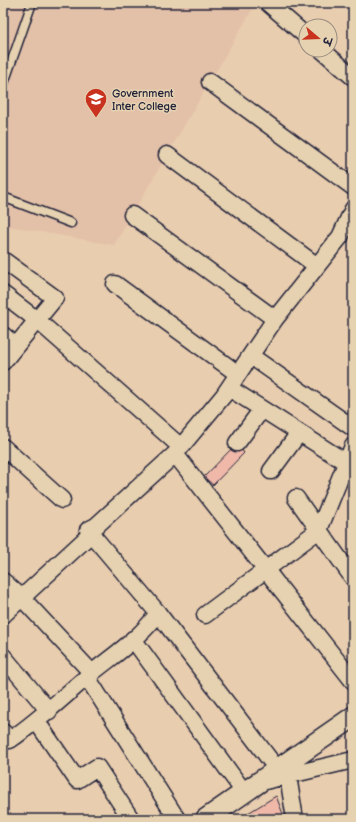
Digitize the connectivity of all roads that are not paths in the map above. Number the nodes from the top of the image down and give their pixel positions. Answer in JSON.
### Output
{"nodes":[{"id":1,"x":32,"y":3,"type":"edge"},
{"id":2,"x":268,"y":3,"type":"edge"},
{"id":3,"x":298,"y":29,"type":"edge"},
{"id":4,"x":331,"y":58,"type":"edge"},
{"id":5,"x":353,"y":77,"type":"edge"},
{"id":6,"x":210,"y":82,"type":"dead end"},
{"id":7,"x":3,"y":86,"type":"edge"},
{"id":8,"x":167,"y":155,"type":"dead end"},
{"id":9,"x":353,"y":187,"type":"edge"},
{"id":10,"x":3,"y":197,"type":"edge"},
{"id":11,"x":353,"y":209,"type":"edge"},
{"id":12,"x":132,"y":215,"type":"dead end"},
{"id":13,"x":72,"y":223,"type":"dead end"},
{"id":14,"x":346,"y":241,"type":"edge"},
{"id":15,"x":3,"y":260,"type":"edge"},
{"id":16,"x":317,"y":266,"type":"junction"},
{"id":17,"x":115,"y":284,"type":"dead end"},
{"id":18,"x":3,"y":294,"type":"edge"},
{"id":19,"x":275,"y":319,"type":"junction"},
{"id":20,"x":37,"y":320,"type":"junction"},
{"id":21,"x":3,"y":335,"type":"edge"},
{"id":22,"x":16,"y":346,"type":"junction"},
{"id":23,"x":250,"y":356,"type":"junction"},
{"id":24,"x":3,"y":362,"type":"edge"},
{"id":25,"x":238,"y":374,"type":"junction"},
{"id":26,"x":229,"y":388,"type":"junction"},
{"id":27,"x":262,"y":410,"type":"junction"},
{"id":28,"x":353,"y":428,"type":"edge"},
{"id":29,"x":299,"y":433,"type":"junction"},
{"id":30,"x":237,"y":443,"type":"dead end"},
{"id":31,"x":353,"y":446,"type":"edge"},
{"id":32,"x":3,"y":447,"type":"edge"},
{"id":33,"x":178,"y":451,"type":"junction"},
{"id":34,"x":271,"y":471,"type":"dead end"},
{"id":35,"x":347,"y":474,"type":"edge"},
{"id":36,"x":296,"y":498,"type":"dead end"},
{"id":37,"x":62,"y":500,"type":"dead end"},
{"id":38,"x":319,"y":530,"type":"junction"},
{"id":39,"x":91,"y":534,"type":"junction"},
{"id":40,"x":266,"y":569,"type":"junction"},
{"id":41,"x":353,"y":578,"type":"edge"},
{"id":42,"x":3,"y":581,"type":"edge"},
{"id":43,"x":22,"y":597,"type":"junction"},
{"id":44,"x":158,"y":613,"type":"junction"},
{"id":45,"x":3,"y":615,"type":"edge"},
{"id":46,"x":205,"y":615,"type":"dead end"},
{"id":47,"x":133,"y":639,"type":"junction"},
{"id":48,"x":3,"y":656,"type":"edge"},
{"id":49,"x":89,"y":675,"type":"junction"},
{"id":50,"x":353,"y":681,"type":"edge"},
{"id":51,"x":49,"y":711,"type":"junction"},
{"id":52,"x":353,"y":717,"type":"edge"},
{"id":53,"x":37,"y":722,"type":"junction"},
{"id":54,"x":3,"y":732,"type":"edge"},
{"id":55,"x":353,"y":760,"type":"edge"},
{"id":56,"x":283,"y":772,"type":"junction"},
{"id":57,"x":250,"y":788,"type":"junction"},
{"id":58,"x":131,"y":819,"type":"edge"},
{"id":59,"x":177,"y":819,"type":"edge"},
{"id":60,"x":206,"y":819,"type":"edge"},
{"id":61,"x":295,"y":819,"type":"edge"}],
"edges":[{"from":1,"to":7,"type":"lane"},
{"from":2,"to":3,"type":"street"},
{"from":4,"to":5,"type":"street"},
{"from":6,"to":9,"type":"street"},
{"from":8,"to":16,"type":"street"},
{"from":10,"to":13,"type":"lane"},
{"from":11,"to":14,"type":"street"},
{"from":12,"to":19,"type":"street"},
{"from":14,"to":16,"type":"street"},
{"from":15,"to":20,"type":"street"},
{"from":16,"to":19,"type":"street"},
{"from":17,"to":25,"type":"street"},
{"from":18,"to":20,"type":"street"},
{"from":19,"to":23,"type":"street"},
{"from":20,"to":22,"type":"street"},
{"from":20,"to":33,"type":"street"},
{"from":21,"to":22,"type":"street"},
{"from":22,"to":24,"type":"street"},
{"from":23,"to":25,"type":"street"},
{"from":23,"to":28,"type":"street"},
{"from":25,"to":26,"type":"street"},
{"from":26,"to":27,"type":"street"},
{"from":26,"to":33,"type":"street"},
{"from":27,"to":29,"type":"street"},
{"from":27,"to":30,"type":"street"},
{"from":29,"to":34,"type":"street"},
{"from":29,"to":35,"type":"street"},
{"from":31,"to":35,"type":"street"},
{"from":32,"to":37,"type":"street"},
{"from":33,"to":39,"type":"street"},
{"from":33,"to":40,"type":"street"},
{"from":35,"to":38,"type":"street"},
{"from":36,"to":38,"type":"street"},
{"from":38,"to":40,"type":"street"},
{"from":38,"to":41,"type":"street"},
{"from":39,"to":43,"type":"street"},
{"from":39,"to":44,"type":"street"},
{"from":40,"to":46,"type":"street"},
{"from":40,"to":50,"type":"street"},
{"from":42,"to":43,"type":"street"},
{"from":43,"to":45,"type":"street"},
{"from":43,"to":49,"type":"street"},
{"from":44,"to":47,"type":"street"},
{"from":44,"to":56,"type":"street"},
{"from":47,"to":49,"type":"street"},
{"from":47,"to":57,"type":"street"},
{"from":48,"to":51,"type":"street"},
{"from":49,"to":51,"type":"street"},
{"from":49,"to":59,"type":"street"},
{"from":51,"to":53,"type":"street"},
{"from":52,"to":56,"type":"street"},
{"from":53,"to":54,"type":"street"},
{"from":53,"to":58,"type":"street"},
{"from":55,"to":56,"type":"street"},
{"from":56,"to":57,"type":"street"},
{"from":56,"to":61,"type":"street"},
{"from":57,"to":60,"type":"street"}]}
